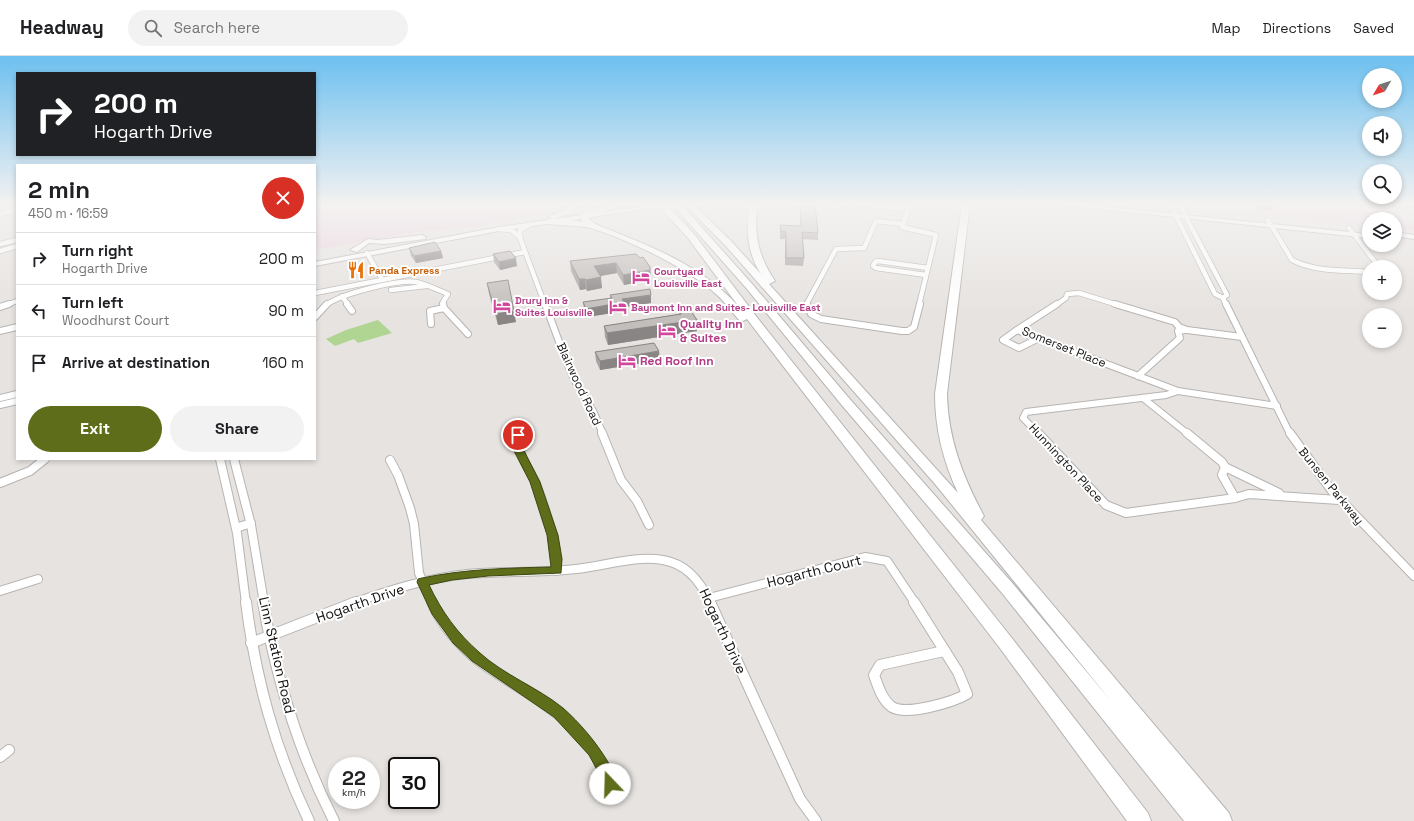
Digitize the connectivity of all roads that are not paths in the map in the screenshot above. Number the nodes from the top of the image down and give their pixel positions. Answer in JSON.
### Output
{"nodes":[{"id":1,"x":392,"y":240,"type":"edge"},
{"id":2,"x":415,"y":240,"type":"edge"},
{"id":3,"x":437,"y":240,"type":"edge"},
{"id":4,"x":521,"y":240,"type":"edge"},
{"id":5,"x":626,"y":240,"type":"edge"},
{"id":6,"x":694,"y":240,"type":"edge"},
{"id":7,"x":706,"y":240,"type":"edge"},
{"id":8,"x":723,"y":240,"type":"edge"},
{"id":9,"x":752,"y":240,"type":"edge"},
{"id":10,"x":868,"y":240,"type":"edge"},
{"id":11,"x":935,"y":240,"type":"edge"},
{"id":12,"x":963,"y":240,"type":"edge"},
{"id":13,"x":1188,"y":240,"type":"edge"},
{"id":14,"x":1198,"y":240,"type":"edge"},
{"id":15,"x":1280,"y":240,"type":"edge"},
{"id":16,"x":1358,"y":240,"type":"edge"},
{"id":17,"x":1402,"y":240,"type":"edge"},
{"id":18,"x":16,"y":241,"type":"edge"},
{"id":19,"x":1414,"y":242,"type":"edge"},
{"id":20,"x":0,"y":246,"type":"edge"},
{"id":21,"x":16,"y":246,"type":"edge"},
{"id":22,"x":0,"y":251,"type":"edge"},
{"id":23,"x":524,"y":252,"type":"junction"},
{"id":24,"x":367,"y":253,"type":"junction"},
{"id":25,"x":316,"y":257,"type":"edge"},
{"id":26,"x":1374,"y":260,"type":"edge"},
{"id":27,"x":316,"y":264,"type":"edge"},
{"id":28,"x":928,"y":268,"type":"junction"},
{"id":29,"x":1362,"y":271,"type":"edge"},
{"id":30,"x":926,"y":276,"type":"junction"},
{"id":31,"x":382,"y":279,"type":"junction"},
{"id":32,"x":429,"y":286,"type":"junction"},
{"id":33,"x":391,"y":290,"type":"dead end"},
{"id":34,"x":316,"y":293,"type":"edge"},
{"id":35,"x":342,"y":296,"type":"junction"},
{"id":36,"x":1223,"y":298,"type":"junction"},
{"id":37,"x":16,"y":301,"type":"edge"},
{"id":38,"x":0,"y":307,"type":"edge"},
{"id":39,"x":444,"y":308,"type":"junction"},
{"id":40,"x":352,"y":311,"type":"dead end"},
{"id":41,"x":316,"y":316,"type":"edge"},
{"id":42,"x":16,"y":320,"type":"edge"},
{"id":43,"x":0,"y":324,"type":"edge"},
{"id":44,"x":432,"y":324,"type":"dead end"},
{"id":45,"x":802,"y":326,"type":"junction"},
{"id":46,"x":16,"y":327,"type":"edge"},
{"id":47,"x":1017,"y":330,"type":"junction"},
{"id":48,"x":1187,"y":330,"type":"junction"},
{"id":49,"x":0,"y":331,"type":"edge"},
{"id":50,"x":468,"y":334,"type":"dead end"},
{"id":51,"x":1242,"y":337,"type":"junction"},
{"id":52,"x":1037,"y":339,"type":"junction"},
{"id":53,"x":1138,"y":376,"type":"junction"},
{"id":54,"x":803,"y":382,"type":"junction"},
{"id":55,"x":1178,"y":390,"type":"junction"},
{"id":56,"x":16,"y":394,"type":"edge"},
{"id":57,"x":0,"y":398,"type":"edge"},
{"id":58,"x":1143,"y":398,"type":"junction"},
{"id":59,"x":16,"y":401,"type":"edge"},
{"id":60,"x":0,"y":405,"type":"edge"},
{"id":61,"x":1277,"y":406,"type":"junction"},
{"id":62,"x":518,"y":435,"type":"dead end"},
{"id":63,"x":44,"y":460,"type":"edge"},
{"id":64,"x":233,"y":460,"type":"edge"},
{"id":65,"x":390,"y":460,"type":"dead end"},
{"id":66,"x":221,"y":461,"type":"edge"},
{"id":67,"x":1225,"y":467,"type":"junction"},
{"id":68,"x":0,"y":483,"type":"edge"},
{"id":69,"x":1285,"y":496,"type":"junction"},
{"id":70,"x":1235,"y":498,"type":"junction"},
{"id":71,"x":1339,"y":500,"type":"junction"},
{"id":72,"x":250,"y":523,"type":"junction"},
{"id":73,"x":649,"y":525,"type":"dead end"},
{"id":74,"x":236,"y":528,"type":"junction"},
{"id":75,"x":996,"y":547,"type":"junction"},
{"id":76,"x":557,"y":571,"type":"junction"},
{"id":77,"x":1414,"y":576,"type":"edge"},
{"id":78,"x":38,"y":579,"type":"dead end"},
{"id":79,"x":422,"y":582,"type":"junction"},
{"id":80,"x":0,"y":591,"type":"edge"},
{"id":81,"x":709,"y":598,"type":"junction"},
{"id":82,"x":269,"y":636,"type":"junction"},
{"id":83,"x":251,"y":643,"type":"junction"},
{"id":84,"x":944,"y":651,"type":"junction"},
{"id":85,"x":610,"y":784,"type":"dead end"},
{"id":86,"x":331,"y":819,"type":"edge"},
{"id":87,"x":309,"y":821,"type":"edge"},
{"id":88,"x":816,"y":821,"type":"edge"},
{"id":89,"x":1140,"y":821,"type":"edge"},
{"id":90,"x":1198,"y":821,"type":"edge"},
{"id":91,"x":1221,"y":821,"type":"edge"}],
"edges":[{"from":1,"to":25,"type":"main road"},
{"from":2,"to":24,"type":"main road"},
{"from":3,"to":24,"type":"main road"},
{"from":4,"to":23,"type":"street","name":"Blairwood Road"},
{"from":5,"to":54,"type":"highway"},
{"from":6,"to":54,"type":"highway"},
{"from":7,"to":90,"type":"highway"},
{"from":8,"to":45,"type":"highway"},
{"from":9,"to":45,"type":"highway"},
{"from":10,"to":30,"type":"street"},
{"from":11,"to":28,"type":"street"},
{"from":12,"to":75,"type":"highway"},
{"from":13,"to":36,"type":"street","name":"Bunsen Parkway"},
{"from":14,"to":36,"type":"street","name":"Bunsen Parkway"},
{"from":15,"to":29,"type":"street"},
{"from":16,"to":26,"type":"street"},
{"from":17,"to":19,"type":"main road"},
{"from":18,"to":20,"type":"street"},
{"from":21,"to":22,"type":"street"},
{"from":23,"to":31,"type":"street"},
{"from":23,"to":73,"type":"street","name":"Blairwood Road"},
{"from":24,"to":27,"type":"main road"},
{"from":24,"to":31,"type":"street"},
{"from":28,"to":30,"type":"street"},
{"from":28,"to":30,"type":"street"},
{"from":31,"to":34,"type":"street"},
{"from":32,"to":33,"type":"street"},
{"from":32,"to":35,"type":"street"},
{"from":32,"to":39,"type":"street"},
{"from":35,"to":40,"type":"street"},
{"from":35,"to":41,"type":"street"},
{"from":36,"to":51,"type":"street","name":"Bunsen Parkway"},
{"from":37,"to":38,"type":"street"},
{"from":39,"to":44,"type":"street"},
{"from":39,"to":50,"type":"street"},
{"from":42,"to":43,"type":"main road"},
{"from":45,"to":75,"type":"highway"},
{"from":46,"to":49,"type":"main road"},
{"from":47,"to":48,"type":"street","name":"Somerset Place"},
{"from":47,"to":52,"type":"street","name":"Somerset Place"},
{"from":47,"to":52,"type":"street"},
{"from":48,"to":51,"type":"street","name":"Somerset Place"},
{"from":48,"to":53,"type":"street"},
{"from":51,"to":61,"type":"street","name":"Bunsen Parkway"},
{"from":52,"to":53,"type":"street","name":"Somerset Place"},
{"from":53,"to":55,"type":"street","name":"Somerset Place"},
{"from":54,"to":89,"type":"highway"},
{"from":55,"to":58,"type":"street","name":"Hunnington Place"},
{"from":55,"to":61,"type":"street","name":"Somerset Place"},
{"from":56,"to":57,"type":"street"},
{"from":58,"to":67,"type":"street"},
{"from":58,"to":70,"type":"street","name":"Hunnington Place"},
{"from":59,"to":60,"type":"street"},
{"from":61,"to":71,"type":"street","name":"Bunsen Parkway"},
{"from":62,"to":76,"type":"street"},
{"from":63,"to":68,"type":"street"},
{"from":64,"to":72,"type":"street","name":"Linn Station Road"},
{"from":65,"to":79,"type":"street"},
{"from":66,"to":74,"type":"street","name":"Linn Station Road"},
{"from":67,"to":69,"type":"street"},
{"from":67,"to":70,"type":"street"},
{"from":69,"to":70,"type":"street","name":"Hunnington Place"},
{"from":69,"to":71,"type":"street","name":"Hunnington Place"},
{"from":71,"to":77,"type":"street","name":"Bunsen Parkway"},
{"from":72,"to":74,"type":"street"},
{"from":72,"to":82,"type":"street","name":"Linn Station Road"},
{"from":74,"to":83,"type":"street","name":"Linn Station Road"},
{"from":75,"to":91,"type":"highway"},
{"from":76,"to":79,"type":"street","name":"Hogarth Drive"},
{"from":76,"to":81,"type":"street","name":"Hogarth Drive"},
{"from":78,"to":80,"type":"street"},
{"from":79,"to":82,"type":"street","name":"Hogarth Drive"},
{"from":79,"to":85,"type":"street"},
{"from":81,"to":84,"type":"street","name":"Hogarth Court"},
{"from":81,"to":88,"type":"street","name":"Hogarth Drive"},
{"from":82,"to":83,"type":"street","name":"Hogarth Drive"},
{"from":82,"to":86,"type":"street","name":"Linn Station Road"},
{"from":83,"to":87,"type":"street","name":"Linn Station Road"},
{"from":84,"to":84,"type":"street","name":"Hogarth Court"}]}
